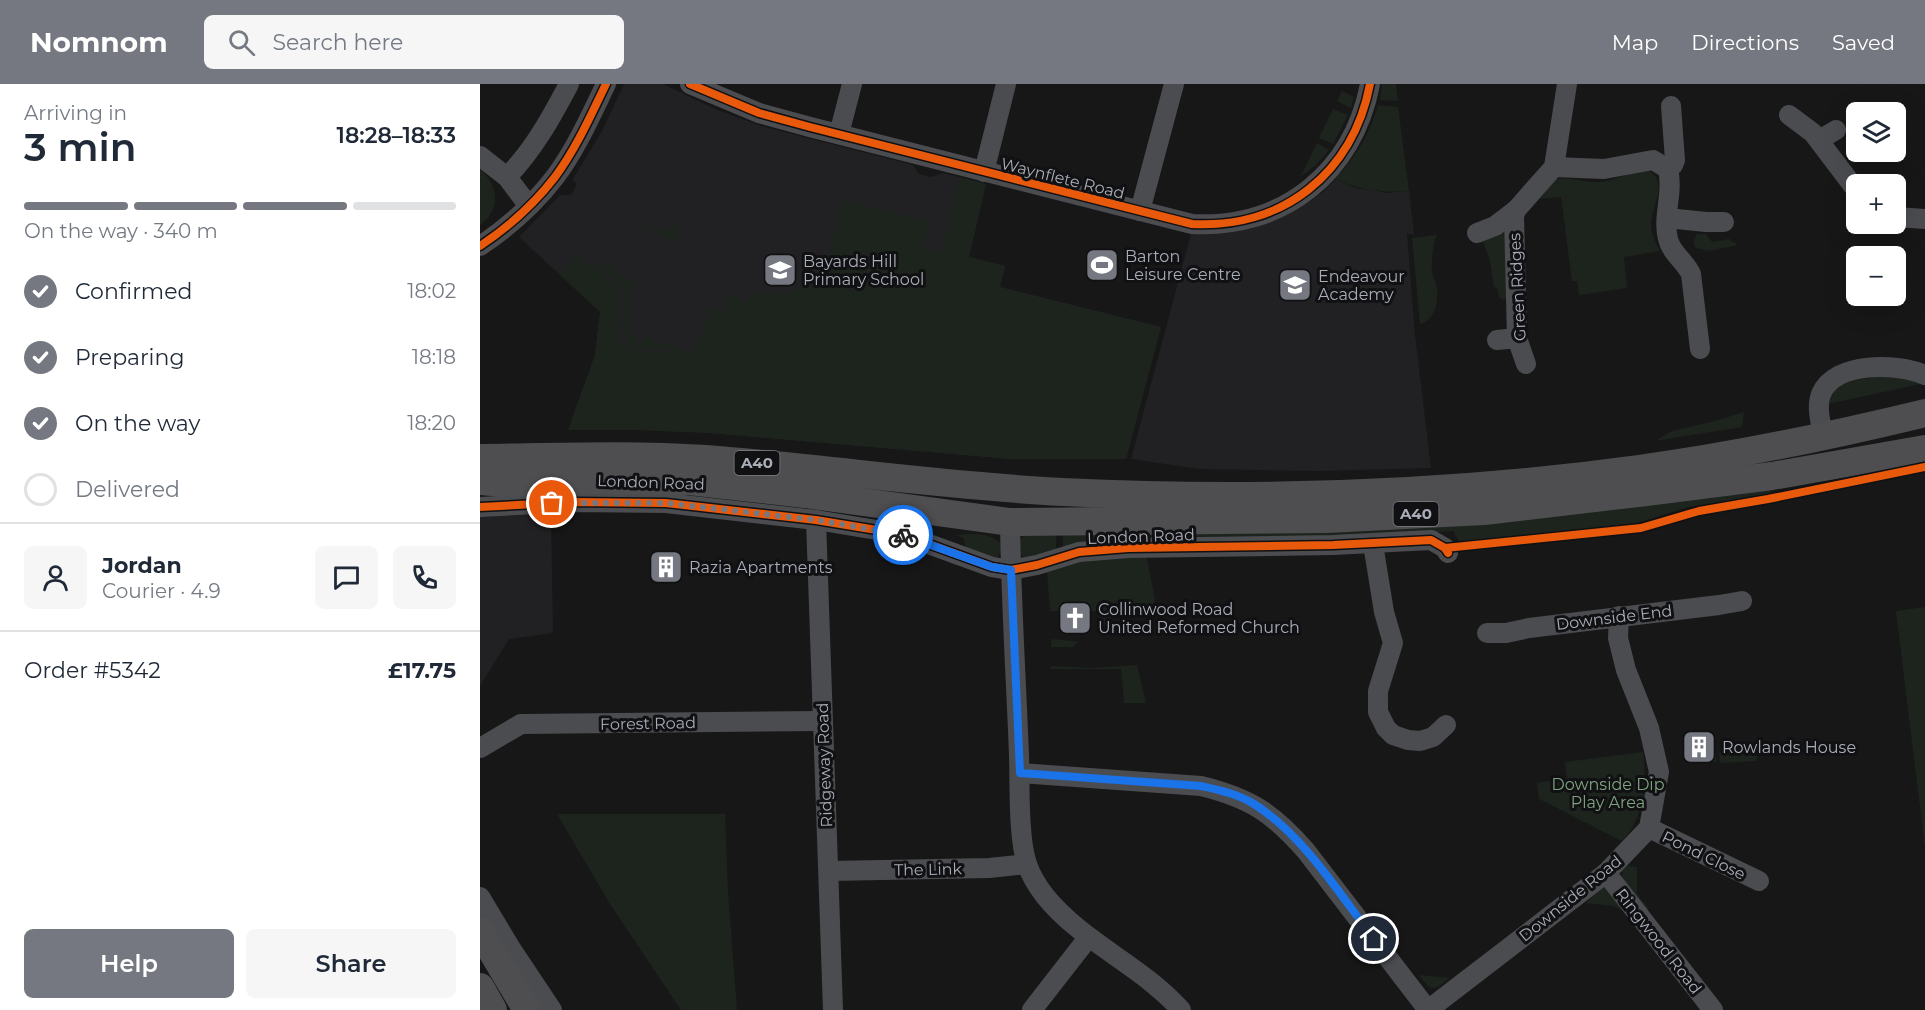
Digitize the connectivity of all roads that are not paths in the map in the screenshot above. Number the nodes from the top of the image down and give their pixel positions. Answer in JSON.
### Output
{"nodes":[{"id":1,"x":569,"y":84,"type":"edge"},
{"id":2,"x":606,"y":84,"type":"edge"},
{"id":3,"x":690,"y":84,"type":"edge"},
{"id":4,"x":852,"y":84,"type":"edge"},
{"id":5,"x":1006,"y":84,"type":"edge"},
{"id":6,"x":1174,"y":84,"type":"edge"},
{"id":7,"x":1370,"y":84,"type":"edge"},
{"id":8,"x":1567,"y":84,"type":"edge"},
{"id":9,"x":1671,"y":106,"type":"dead end"},
{"id":10,"x":1789,"y":115,"type":"dead end"},
{"id":11,"x":1836,"y":130,"type":"dead end"},
{"id":12,"x":839,"y":134,"type":"junction"},
{"id":13,"x":1819,"y":140,"type":"junction"},
{"id":14,"x":480,"y":156,"type":"edge"},
{"id":15,"x":1554,"y":167,"type":"junction"},
{"id":16,"x":1668,"y":169,"type":"junction"},
{"id":17,"x":984,"y":172,"type":"junction"},
{"id":18,"x":1846,"y":176,"type":"edge"},
{"id":19,"x":507,"y":177,"type":"junction"},
{"id":20,"x":528,"y":205,"type":"junction"},
{"id":21,"x":1516,"y":210,"type":"junction"},
{"id":22,"x":1140,"y":211,"type":"junction"},
{"id":23,"x":1667,"y":218,"type":"junction"},
{"id":24,"x":1906,"y":218,"type":"edge"},
{"id":25,"x":1925,"y":219,"type":"edge"},
{"id":26,"x":1724,"y":222,"type":"dead end"},
{"id":27,"x":1477,"y":233,"type":"dead end"},
{"id":28,"x":480,"y":246,"type":"edge"},
{"id":29,"x":1517,"y":338,"type":"junction"},
{"id":30,"x":1497,"y":340,"type":"dead end"},
{"id":31,"x":1700,"y":349,"type":"dead end"},
{"id":32,"x":1526,"y":364,"type":"dead end"},
{"id":33,"x":1925,"y":375,"type":"edge"},
{"id":34,"x":1925,"y":413,"type":"edge"},
{"id":35,"x":1823,"y":436,"type":"junction"},
{"id":36,"x":1925,"y":449,"type":"edge"},
{"id":37,"x":480,"y":458,"type":"edge"},
{"id":38,"x":1644,"y":480,"type":"junction"},
{"id":39,"x":488,"y":484,"type":"edge"},
{"id":40,"x":480,"y":507,"type":"edge"},
{"id":41,"x":816,"y":520,"type":"junction"},
{"id":42,"x":1010,"y":522,"type":"junction"},
{"id":43,"x":1373,"y":544,"type":"junction"},
{"id":44,"x":1448,"y":553,"type":"dead end"},
{"id":45,"x":1011,"y":570,"type":"junction"},
{"id":46,"x":1742,"y":601,"type":"dead end"},
{"id":47,"x":1619,"y":616,"type":"junction"},
{"id":48,"x":1487,"y":633,"type":"dead end"},
{"id":49,"x":822,"y":721,"type":"junction"},
{"id":50,"x":1446,"y":724,"type":"dead end"},
{"id":51,"x":480,"y":748,"type":"edge"},
{"id":52,"x":1020,"y":773,"type":"junction"},
{"id":53,"x":1649,"y":828,"type":"junction"},
{"id":54,"x":1027,"y":864,"type":"junction"},
{"id":55,"x":829,"y":871,"type":"junction"},
{"id":56,"x":1606,"y":873,"type":"junction"},
{"id":57,"x":1759,"y":881,"type":"dead end"},
{"id":58,"x":480,"y":897,"type":"edge"},
{"id":59,"x":480,"y":931,"type":"edge"},
{"id":60,"x":1088,"y":938,"type":"junction"},
{"id":61,"x":480,"y":987,"type":"edge"},
{"id":62,"x":493,"y":1010,"type":"edge"},
{"id":63,"x":527,"y":1010,"type":"edge"},
{"id":64,"x":552,"y":1010,"type":"edge"},
{"id":65,"x":833,"y":1010,"type":"edge"},
{"id":66,"x":1032,"y":1010,"type":"edge"},
{"id":67,"x":1181,"y":1010,"type":"edge"},
{"id":68,"x":1428,"y":1010,"type":"edge"},
{"id":69,"x":1713,"y":1010,"type":"edge"}],
"edges":[{"from":1,"to":19,"type":"street"},
{"from":2,"to":20,"type":"street"},
{"from":3,"to":12,"type":"street","name":"Waynflete Road"},
{"from":4,"to":12,"type":"street"},
{"from":5,"to":17,"type":"street"},
{"from":6,"to":22,"type":"street"},
{"from":7,"to":22,"type":"street","name":"Waynflete Road"},
{"from":8,"to":15,"type":"street"},
{"from":9,"to":16,"type":"street"},
{"from":10,"to":13,"type":"street"},
{"from":11,"to":13,"type":"street"},
{"from":12,"to":17,"type":"street","name":"Waynflete Road"},
{"from":13,"to":18,"type":"street"},
{"from":14,"to":19,"type":"street"},
{"from":15,"to":16,"type":"street"},
{"from":15,"to":21,"type":"street","name":"Green Ridges"},
{"from":16,"to":23,"type":"street"},
{"from":17,"to":22,"type":"street","name":"Waynflete Road"},
{"from":19,"to":20,"type":"street"},
{"from":20,"to":28,"type":"street"},
{"from":21,"to":27,"type":"street","name":"Green Ridges"},
{"from":21,"to":29,"type":"street","name":"Green Ridges"},
{"from":23,"to":26,"type":"street"},
{"from":23,"to":31,"type":"street"},
{"from":24,"to":25,"type":"street"},
{"from":29,"to":30,"type":"street"},
{"from":29,"to":32,"type":"street","name":"Green Ridges"},
{"from":33,"to":35,"type":"street"},
{"from":34,"to":35,"type":"highway","number":"A40"},
{"from":35,"to":38,"type":"highway","number":"A40"},
{"from":36,"to":38,"type":"highway","number":"A40"},
{"from":37,"to":38,"type":"highway","name":"London Road","number":"A40"},
{"from":38,"to":42,"type":"highway","name":"London Road","number":"A40"},
{"from":39,"to":42,"type":"highway","name":"London Road","number":"A40"},
{"from":40,"to":41,"type":"street","name":"London Road"},
{"from":41,"to":45,"type":"street","name":"London Road"},
{"from":41,"to":49,"type":"street","name":"Ridgeway Road"},
{"from":42,"to":45,"type":"street"},
{"from":43,"to":44,"type":"street","name":"London Road"},
{"from":43,"to":45,"type":"street","name":"London Road"},
{"from":43,"to":50,"type":"street"},
{"from":45,"to":52,"type":"street"},
{"from":46,"to":47,"type":"street","name":"Downside End"},
{"from":47,"to":48,"type":"street","name":"Downside End"},
{"from":47,"to":53,"type":"street"},
{"from":49,"to":51,"type":"street","name":"Forest Road"},
{"from":49,"to":55,"type":"street","name":"Ridgeway Road"},
{"from":52,"to":54,"type":"street"},
{"from":52,"to":68,"type":"street"},
{"from":53,"to":56,"type":"street","name":"Downside Road"},
{"from":53,"to":57,"type":"street","name":"Pond Close"},
{"from":54,"to":55,"type":"street","name":"The Link"},
{"from":54,"to":60,"type":"street"},
{"from":55,"to":65,"type":"street","name":"Ridgeway Road"},
{"from":56,"to":68,"type":"street","name":"Downside Road"},
{"from":56,"to":69,"type":"street","name":"Ringwood Road"},
{"from":58,"to":64,"type":"street"},
{"from":59,"to":63,"type":"highway"},
{"from":60,"to":66,"type":"street"},
{"from":60,"to":67,"type":"street"},
{"from":61,"to":62,"type":"highway"}]}
